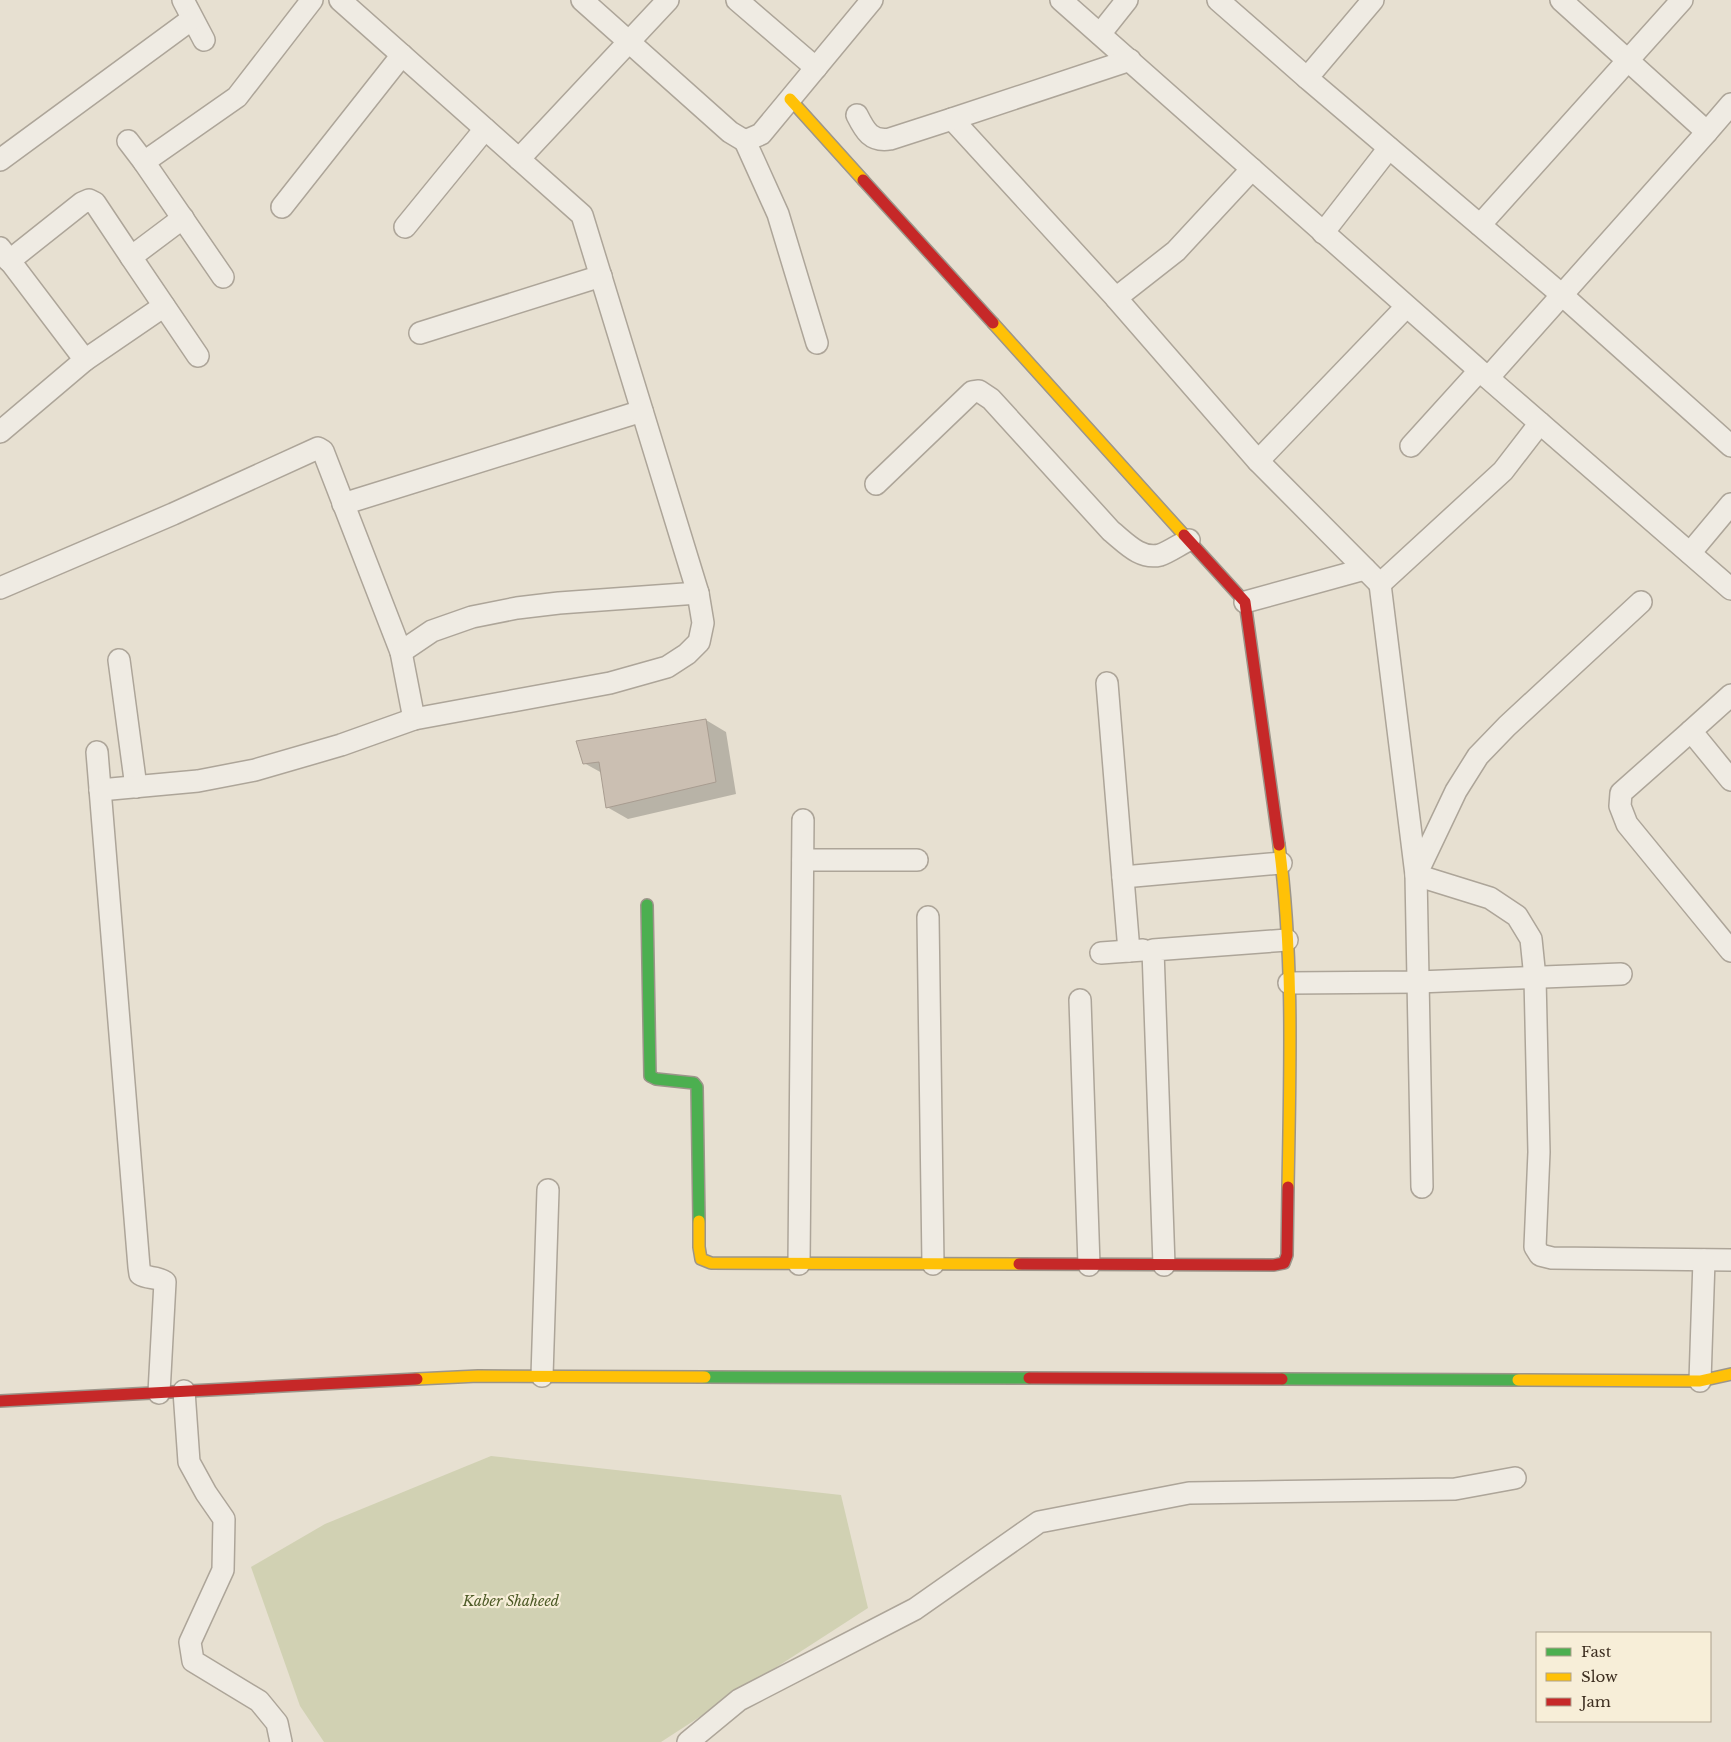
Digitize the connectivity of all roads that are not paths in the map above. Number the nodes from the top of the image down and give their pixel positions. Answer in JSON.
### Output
{"nodes":[{"id":1,"x":312,"y":0,"type":"edge"},
{"id":2,"x":340,"y":0,"type":"edge"},
{"id":3,"x":582,"y":0,"type":"edge"},
{"id":4,"x":668,"y":0,"type":"edge"},
{"id":5,"x":737,"y":0,"type":"edge"},
{"id":6,"x":872,"y":0,"type":"edge"},
{"id":7,"x":1061,"y":0,"type":"edge"},
{"id":8,"x":1127,"y":0,"type":"edge"},
{"id":9,"x":1218,"y":0,"type":"edge"},
{"id":10,"x":1373,"y":0,"type":"edge"},
{"id":11,"x":1561,"y":0,"type":"edge"},
{"id":12,"x":1682,"y":0,"type":"edge"},
{"id":13,"x":187,"y":9,"type":"edge"},
{"id":14,"x":1100,"y":34,"type":"junction"},
{"id":15,"x":204,"y":40,"type":"dead end"},
{"id":16,"x":629,"y":42,"type":"junction"},
{"id":17,"x":402,"y":55,"type":"junction"},
{"id":18,"x":1130,"y":60,"type":"junction"},
{"id":19,"x":1627,"y":60,"type":"junction"},
{"id":20,"x":816,"y":68,"type":"junction"},
{"id":21,"x":1307,"y":78,"type":"junction"},
{"id":22,"x":790,"y":99,"type":"junction"},
{"id":23,"x":1731,"y":104,"type":"edge"},
{"id":24,"x":858,"y":115,"type":"dead end"},
{"id":25,"x":952,"y":119,"type":"junction"},
{"id":26,"x":485,"y":128,"type":"junction"},
{"id":27,"x":1707,"y":132,"type":"junction"},
{"id":28,"x":128,"y":141,"type":"dead end"},
{"id":29,"x":745,"y":141,"type":"junction"},
{"id":30,"x":1389,"y":148,"type":"junction"},
{"id":31,"x":519,"y":159,"type":"junction"},
{"id":32,"x":0,"y":160,"type":"edge"},
{"id":33,"x":144,"y":162,"type":"junction"},
{"id":34,"x":1252,"y":169,"type":"junction"},
{"id":35,"x":282,"y":207,"type":"dead end"},
{"id":36,"x":183,"y":218,"type":"junction"},
{"id":37,"x":1480,"y":226,"type":"junction"},
{"id":38,"x":405,"y":227,"type":"dead end"},
{"id":39,"x":1323,"y":233,"type":"junction"},
{"id":40,"x":5,"y":254,"type":"edge"},
{"id":41,"x":131,"y":257,"type":"junction"},
{"id":42,"x":223,"y":276,"type":"dead end"},
{"id":43,"x":601,"y":276,"type":"junction"},
{"id":44,"x":1562,"y":295,"type":"junction"},
{"id":45,"x":1116,"y":298,"type":"junction"},
{"id":46,"x":164,"y":306,"type":"junction"},
{"id":47,"x":1406,"y":307,"type":"junction"},
{"id":48,"x":420,"y":333,"type":"dead end"},
{"id":49,"x":817,"y":344,"type":"dead end"},
{"id":50,"x":198,"y":356,"type":"dead end"},
{"id":51,"x":84,"y":360,"type":"junction"},
{"id":52,"x":1484,"y":374,"type":"junction"},
{"id":53,"x":642,"y":410,"type":"junction"},
{"id":54,"x":1540,"y":424,"type":"junction"},
{"id":55,"x":0,"y":432,"type":"edge"},
{"id":56,"x":1727,"y":436,"type":"edge"},
{"id":57,"x":1411,"y":446,"type":"dead end"},
{"id":58,"x":1258,"y":461,"type":"junction"},
{"id":59,"x":876,"y":484,"type":"dead end"},
{"id":60,"x":343,"y":504,"type":"junction"},
{"id":61,"x":1731,"y":504,"type":"edge"},
{"id":62,"x":1189,"y":540,"type":"junction"},
{"id":63,"x":1690,"y":553,"type":"junction"},
{"id":64,"x":1365,"y":568,"type":"junction"},
{"id":65,"x":1380,"y":584,"type":"junction"},
{"id":66,"x":0,"y":588,"type":"edge"},
{"id":67,"x":1731,"y":589,"type":"edge"},
{"id":68,"x":698,"y":593,"type":"junction"},
{"id":69,"x":1245,"y":602,"type":"junction"},
{"id":70,"x":1641,"y":602,"type":"dead end"},
{"id":71,"x":401,"y":652,"type":"junction"},
{"id":72,"x":119,"y":660,"type":"dead end"},
{"id":73,"x":1107,"y":683,"type":"dead end"},
{"id":74,"x":1731,"y":695,"type":"edge"},
{"id":75,"x":414,"y":719,"type":"junction"},
{"id":76,"x":1691,"y":731,"type":"junction"},
{"id":77,"x":97,"y":752,"type":"dead end"},
{"id":78,"x":1731,"y":780,"type":"edge"},
{"id":79,"x":136,"y":786,"type":"junction"},
{"id":80,"x":100,"y":790,"type":"junction"},
{"id":81,"x":803,"y":820,"type":"dead end"},
{"id":82,"x":803,"y":860,"type":"junction"},
{"id":83,"x":918,"y":860,"type":"dead end"},
{"id":84,"x":1281,"y":863,"type":"junction"},
{"id":85,"x":1416,"y":875,"type":"junction"},
{"id":86,"x":1123,"y":877,"type":"junction"},
{"id":87,"x":647,"y":905,"type":"dead end"},
{"id":88,"x":928,"y":917,"type":"dead end"},
{"id":89,"x":1286,"y":940,"type":"junction"},
{"id":90,"x":1153,"y":950,"type":"junction"},
{"id":91,"x":1129,"y":951,"type":"junction"},
{"id":92,"x":1731,"y":951,"type":"edge"},
{"id":93,"x":1101,"y":953,"type":"dead end"},
{"id":94,"x":1621,"y":974,"type":"dead end"},
{"id":95,"x":1535,"y":978,"type":"junction"},
{"id":96,"x":1289,"y":982,"type":"junction"},
{"id":97,"x":1418,"y":982,"type":"junction"},
{"id":98,"x":1080,"y":1000,"type":"dead end"},
{"id":99,"x":1422,"y":1187,"type":"dead end"},
{"id":100,"x":548,"y":1190,"type":"dead end"},
{"id":101,"x":1704,"y":1260,"type":"junction"},
{"id":102,"x":1731,"y":1260,"type":"edge"},
{"id":103,"x":799,"y":1264,"type":"junction"},
{"id":104,"x":933,"y":1264,"type":"junction"},
{"id":105,"x":1089,"y":1264,"type":"junction"},
{"id":106,"x":1164,"y":1265,"type":"junction"},
{"id":107,"x":1731,"y":1374,"type":"edge"},
{"id":108,"x":542,"y":1376,"type":"junction"},
{"id":109,"x":1700,"y":1381,"type":"junction"},
{"id":110,"x":184,"y":1391,"type":"junction"},
{"id":111,"x":160,"y":1392,"type":"junction"},
{"id":112,"x":0,"y":1401,"type":"edge"},
{"id":113,"x":1515,"y":1478,"type":"dead end"},
{"id":114,"x":281,"y":1742,"type":"edge"},
{"id":115,"x":688,"y":1742,"type":"edge"}],
"edges":[{"from":1,"to":33,"type":"street"},
{"from":2,"to":17,"type":"street"},
{"from":3,"to":16,"type":"street"},
{"from":4,"to":16,"type":"street"},
{"from":5,"to":20,"type":"street"},
{"from":6,"to":20,"type":"street"},
{"from":7,"to":14,"type":"street"},
{"from":8,"to":14,"type":"street"},
{"from":9,"to":21,"type":"street"},
{"from":10,"to":21,"type":"street"},
{"from":11,"to":19,"type":"street"},
{"from":12,"to":19,"type":"street"},
{"from":13,"to":15,"type":"street"},
{"from":13,"to":32,"type":"street"},
{"from":14,"to":18,"type":"street"},
{"from":16,"to":29,"type":"street"},
{"from":16,"to":31,"type":"street"},
{"from":17,"to":26,"type":"street"},
{"from":17,"to":35,"type":"street"},
{"from":18,"to":25,"type":"street"},
{"from":18,"to":34,"type":"street"},
{"from":19,"to":27,"type":"street"},
{"from":19,"to":37,"type":"street"},
{"from":20,"to":22,"type":"street"},
{"from":21,"to":30,"type":"street"},
{"from":22,"to":29,"type":"street"},
{"from":22,"to":62,"type":"street"},
{"from":23,"to":27,"type":"street"},
{"from":24,"to":25,"type":"street"},
{"from":25,"to":45,"type":"street"},
{"from":26,"to":31,"type":"street"},
{"from":26,"to":38,"type":"street"},
{"from":27,"to":44,"type":"street"},
{"from":28,"to":33,"type":"street"},
{"from":29,"to":49,"type":"street"},
{"from":30,"to":37,"type":"street"},
{"from":30,"to":39,"type":"street"},
{"from":31,"to":43,"type":"street"},
{"from":33,"to":36,"type":"street"},
{"from":34,"to":39,"type":"street"},
{"from":34,"to":45,"type":"street"},
{"from":36,"to":41,"type":"street"},
{"from":36,"to":42,"type":"street"},
{"from":37,"to":44,"type":"street"},
{"from":39,"to":47,"type":"street"},
{"from":40,"to":41,"type":"street"},
{"from":40,"to":51,"type":"street"},
{"from":41,"to":46,"type":"street"},
{"from":43,"to":48,"type":"street"},
{"from":43,"to":53,"type":"street"},
{"from":44,"to":52,"type":"street"},
{"from":44,"to":56,"type":"street"},
{"from":45,"to":58,"type":"street"},
{"from":46,"to":50,"type":"street"},
{"from":46,"to":51,"type":"street"},
{"from":47,"to":52,"type":"street"},
{"from":47,"to":58,"type":"street"},
{"from":51,"to":55,"type":"street"},
{"from":52,"to":54,"type":"street"},
{"from":52,"to":57,"type":"street"},
{"from":53,"to":60,"type":"street"},
{"from":53,"to":68,"type":"street"},
{"from":54,"to":63,"type":"street"},
{"from":54,"to":65,"type":"street"},
{"from":58,"to":64,"type":"street"},
{"from":59,"to":62,"type":"street"},
{"from":60,"to":66,"type":"street"},
{"from":60,"to":71,"type":"street"},
{"from":61,"to":63,"type":"street"},
{"from":62,"to":69,"type":"street"},
{"from":63,"to":67,"type":"street"},
{"from":64,"to":65,"type":"street"},
{"from":64,"to":69,"type":"street"},
{"from":65,"to":85,"type":"street"},
{"from":68,"to":71,"type":"street"},
{"from":68,"to":75,"type":"street"},
{"from":69,"to":84,"type":"street"},
{"from":70,"to":85,"type":"street"},
{"from":71,"to":75,"type":"street"},
{"from":72,"to":79,"type":"street"},
{"from":73,"to":86,"type":"street"},
{"from":74,"to":76,"type":"street"},
{"from":75,"to":79,"type":"street"},
{"from":76,"to":78,"type":"street"},
{"from":76,"to":92,"type":"street"},
{"from":77,"to":80,"type":"street"},
{"from":79,"to":80,"type":"street"},
{"from":80,"to":111,"type":"street"},
{"from":81,"to":82,"type":"street"},
{"from":82,"to":83,"type":"street"},
{"from":82,"to":103,"type":"street"},
{"from":84,"to":86,"type":"street"},
{"from":84,"to":89,"type":"street"},
{"from":85,"to":95,"type":"street"},
{"from":85,"to":97,"type":"street"},
{"from":86,"to":91,"type":"street"},
{"from":87,"to":103,"type":"street"},
{"from":88,"to":104,"type":"street"},
{"from":89,"to":90,"type":"street"},
{"from":89,"to":96,"type":"street"},
{"from":90,"to":91,"type":"street"},
{"from":90,"to":106,"type":"street"},
{"from":91,"to":93,"type":"street"},
{"from":94,"to":95,"type":"street"},
{"from":95,"to":97,"type":"street"},
{"from":95,"to":101,"type":"street"},
{"from":96,"to":97,"type":"street"},
{"from":96,"to":106,"type":"street"},
{"from":97,"to":99,"type":"street"},
{"from":98,"to":105,"type":"street"},
{"from":100,"to":108,"type":"street"},
{"from":101,"to":102,"type":"street"},
{"from":101,"to":109,"type":"street"},
{"from":103,"to":104,"type":"street"},
{"from":104,"to":105,"type":"street"},
{"from":105,"to":106,"type":"street"},
{"from":107,"to":109,"type":"street"},
{"from":108,"to":109,"type":"street"},
{"from":108,"to":110,"type":"street"},
{"from":110,"to":111,"type":"street"},
{"from":110,"to":114,"type":"street"},
{"from":111,"to":112,"type":"street"},
{"from":113,"to":115,"type":"street"}]}
